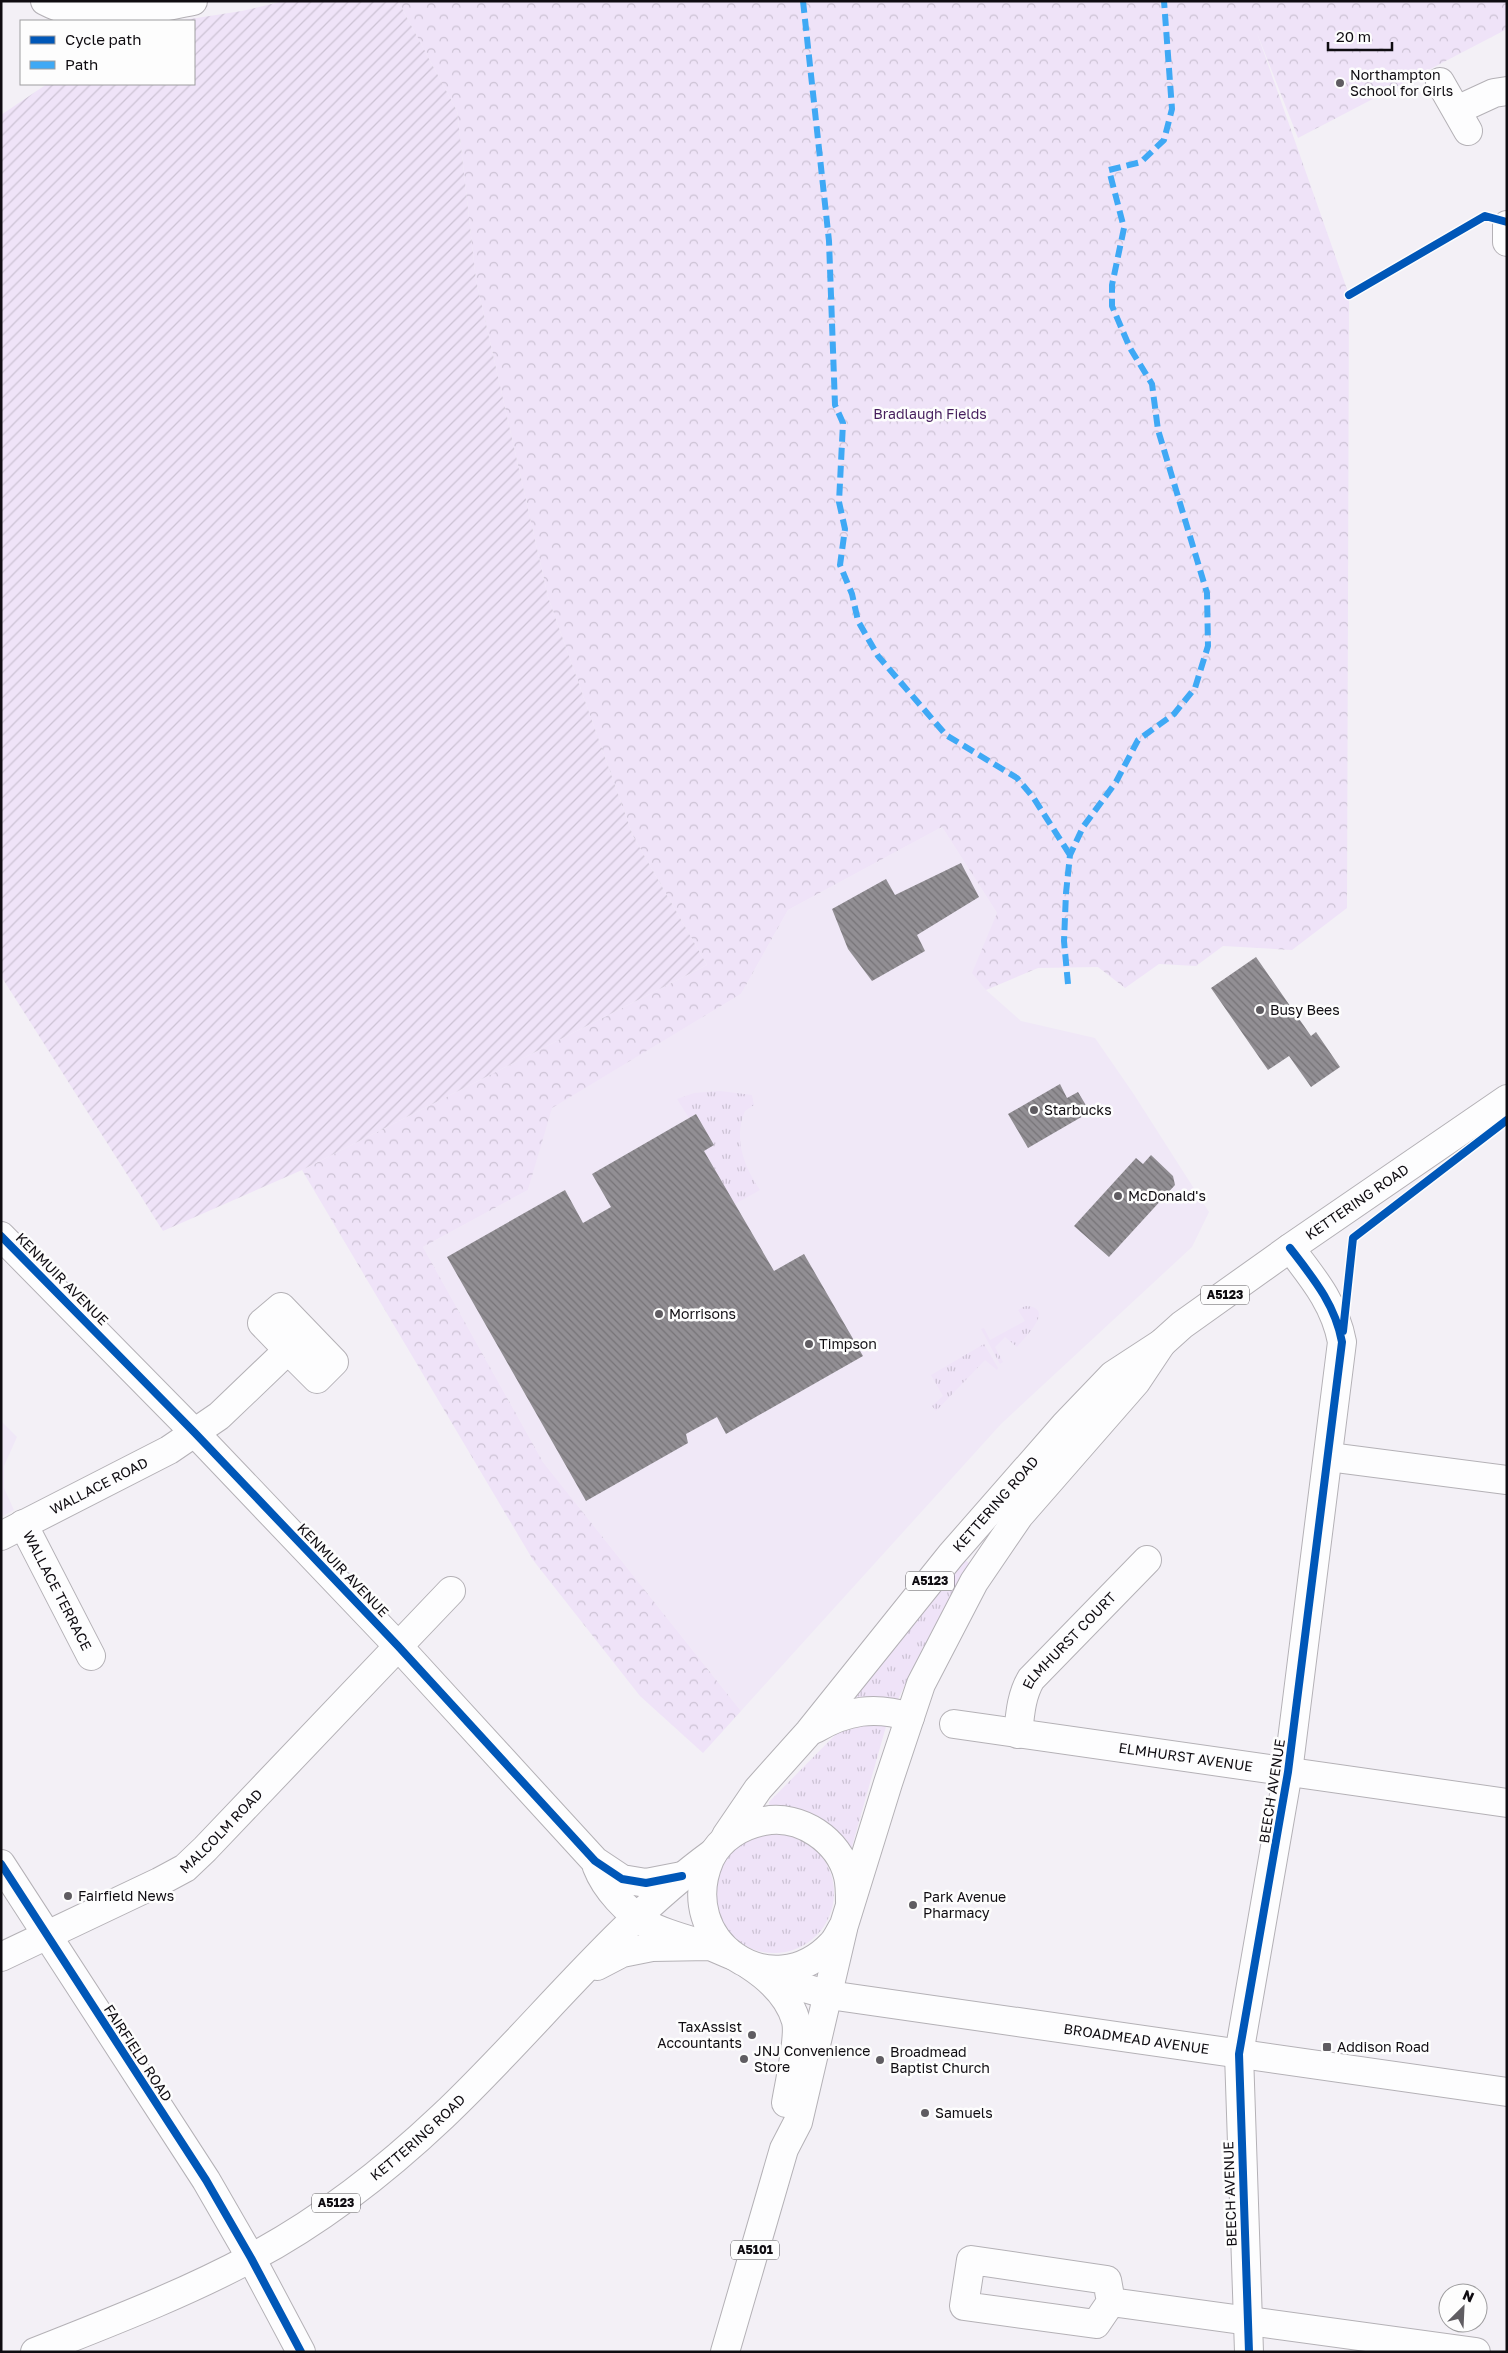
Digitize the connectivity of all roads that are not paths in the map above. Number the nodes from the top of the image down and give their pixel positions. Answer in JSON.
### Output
{"nodes":[{"id":1,"x":45,"y":1,"type":"edge"},
{"id":2,"x":193,"y":1,"type":"edge"},
{"id":3,"x":1440,"y":82,"type":"dead end"},
{"id":4,"x":1507,"y":91,"type":"edge"},
{"id":5,"x":1507,"y":225,"type":"edge"},
{"id":6,"x":1507,"y":242,"type":"edge"},
{"id":7,"x":1507,"y":1099,"type":"edge"},
{"id":8,"x":1,"y":1236,"type":"edge"},
{"id":9,"x":1290,"y":1248,"type":"junction"},
{"id":10,"x":1162,"y":1343,"type":"junction"},
{"id":11,"x":288,"y":1350,"type":"dead end"},
{"id":12,"x":195,"y":1433,"type":"junction"},
{"id":13,"x":1329,"y":1457,"type":"junction"},
{"id":14,"x":1507,"y":1480,"type":"edge"},
{"id":15,"x":12,"y":1530,"type":"edge"},
{"id":16,"x":1147,"y":1560,"type":"dead end"},
{"id":17,"x":451,"y":1591,"type":"dead end"},
{"id":18,"x":398,"y":1646,"type":"junction"},
{"id":19,"x":91,"y":1656,"type":"dead end"},
{"id":20,"x":910,"y":1717,"type":"junction"},
{"id":21,"x":954,"y":1724,"type":"dead end"},
{"id":22,"x":810,"y":1732,"type":"junction"},
{"id":23,"x":1018,"y":1734,"type":"junction"},
{"id":24,"x":1288,"y":1772,"type":"junction"},
{"id":25,"x":1507,"y":1803,"type":"edge"},
{"id":26,"x":718,"y":1847,"type":"junction"},
{"id":27,"x":595,"y":1861,"type":"junction"},
{"id":28,"x":1,"y":1864,"type":"edge"},
{"id":29,"x":682,"y":1876,"type":"junction"},
{"id":30,"x":847,"y":1914,"type":"junction"},
{"id":31,"x":639,"y":1917,"type":"junction"},
{"id":32,"x":46,"y":1936,"type":"junction"},
{"id":33,"x":1,"y":1957,"type":"edge"},
{"id":34,"x":740,"y":1961,"type":"junction"},
{"id":35,"x":582,"y":1974,"type":"junction"},
{"id":36,"x":829,"y":1995,"type":"junction"},
{"id":37,"x":1239,"y":2054,"type":"junction"},
{"id":38,"x":1507,"y":2092,"type":"edge"},
{"id":39,"x":784,"y":2149,"type":"junction"},
{"id":40,"x":251,"y":2258,"type":"junction"},
{"id":41,"x":1111,"y":2302,"type":"junction"},
{"id":42,"x":1247,"y":2321,"type":"junction"},
{"id":43,"x":35,"y":2352,"type":"edge"},
{"id":44,"x":301,"y":2352,"type":"edge"},
{"id":45,"x":725,"y":2352,"type":"edge"},
{"id":46,"x":1248,"y":2352,"type":"edge"},
{"id":47,"x":1476,"y":2352,"type":"edge"}],
"edges":[{"from":1,"to":2,"type":"street"},
{"from":3,"to":4,"type":"street"},
{"from":5,"to":6,"type":"street"},
{"from":7,"to":9,"type":"street","name":"KETTERING ROAD","number":"A5123"},
{"from":8,"to":12,"type":"street","name":"KENMUIR AVENUE"},
{"from":9,"to":10,"type":"street","name":"KETTERING ROAD","number":"A5123"},
{"from":9,"to":13,"type":"street","name":"BEECH AVENUE"},
{"from":10,"to":20,"type":"street","name":"KETTERING ROAD","number":"A5123"},
{"from":10,"to":22,"type":"street","name":"KETTERING ROAD","number":"A5123"},
{"from":11,"to":12,"type":"street","name":"WALLACE ROAD"},
{"from":12,"to":15,"type":"street","name":"WALLACE ROAD"},
{"from":12,"to":18,"type":"street","name":"KENMUIR AVENUE"},
{"from":13,"to":14,"type":"street"},
{"from":13,"to":24,"type":"street","name":"BEECH AVENUE"},
{"from":15,"to":19,"type":"street","name":"WALLACE TERRACE"},
{"from":16,"to":23,"type":"street","name":"ELMHURST COURT"},
{"from":17,"to":18,"type":"street","name":"MALCOLM ROAD"},
{"from":18,"to":27,"type":"street","name":"KENMUIR AVENUE"},
{"from":18,"to":32,"type":"street","name":"MALCOLM ROAD"},
{"from":20,"to":22,"type":"street","name":"KETTERING ROAD"},
{"from":20,"to":30,"type":"street","name":"KETTERING ROAD","number":"A5123"},
{"from":21,"to":23,"type":"street","name":"ELMHURST AVENUE"},
{"from":22,"to":26,"type":"street","name":"KETTERING ROAD","number":"A5123"},
{"from":23,"to":24,"type":"street","name":"ELMHURST AVENUE"},
{"from":24,"to":25,"type":"street","name":"ELMHURST AVENUE"},
{"from":24,"to":37,"type":"street","name":"BEECH AVENUE"},
{"from":26,"to":29,"type":"street","name":"KETTERING ROAD","number":"A5123"},
{"from":26,"to":30,"type":"street"},
{"from":26,"to":34,"type":"street"},
{"from":27,"to":29,"type":"street","name":"KENMUIR AVENUE"},
{"from":27,"to":31,"type":"street","name":"KENMUIR AVENUE"},
{"from":28,"to":32,"type":"street","name":"FAIRFIELD ROAD"},
{"from":29,"to":31,"type":"street","name":"KETTERING ROAD","number":"A5123"},
{"from":30,"to":34,"type":"street"},
{"from":30,"to":36,"type":"street","number":"A5101"},
{"from":31,"to":34,"type":"street","name":"KENMUIR AVENUE"},
{"from":31,"to":35,"type":"street","name":"KETTERING ROAD","number":"A5123"},
{"from":32,"to":33,"type":"street","name":"MALCOLM ROAD"},
{"from":32,"to":40,"type":"street","name":"FAIRFIELD ROAD"},
{"from":34,"to":35,"type":"street","name":"KETTERING ROAD","number":"A5123"},
{"from":34,"to":36,"type":"street","name":"BROADMEAD AVENUE"},
{"from":34,"to":39,"type":"street","number":"A5101"},
{"from":35,"to":40,"type":"street","name":"KETTERING ROAD","number":"A5123"},
{"from":36,"to":37,"type":"street","name":"BROADMEAD AVENUE"},
{"from":36,"to":39,"type":"street","number":"A5101"},
{"from":37,"to":38,"type":"street","name":"BROADMEAD AVENUE"},
{"from":37,"to":42,"type":"street","name":"BEECH AVENUE"},
{"from":39,"to":45,"type":"street","number":"A5101"},
{"from":40,"to":43,"type":"street","name":"KETTERING ROAD","number":"A5123"},
{"from":40,"to":44,"type":"street","name":"FAIRFIELD ROAD"},
{"from":41,"to":41,"type":"street"},
{"from":41,"to":42,"type":"street"},
{"from":42,"to":46,"type":"street","name":"BEECH AVENUE"},
{"from":42,"to":47,"type":"street"}]}
